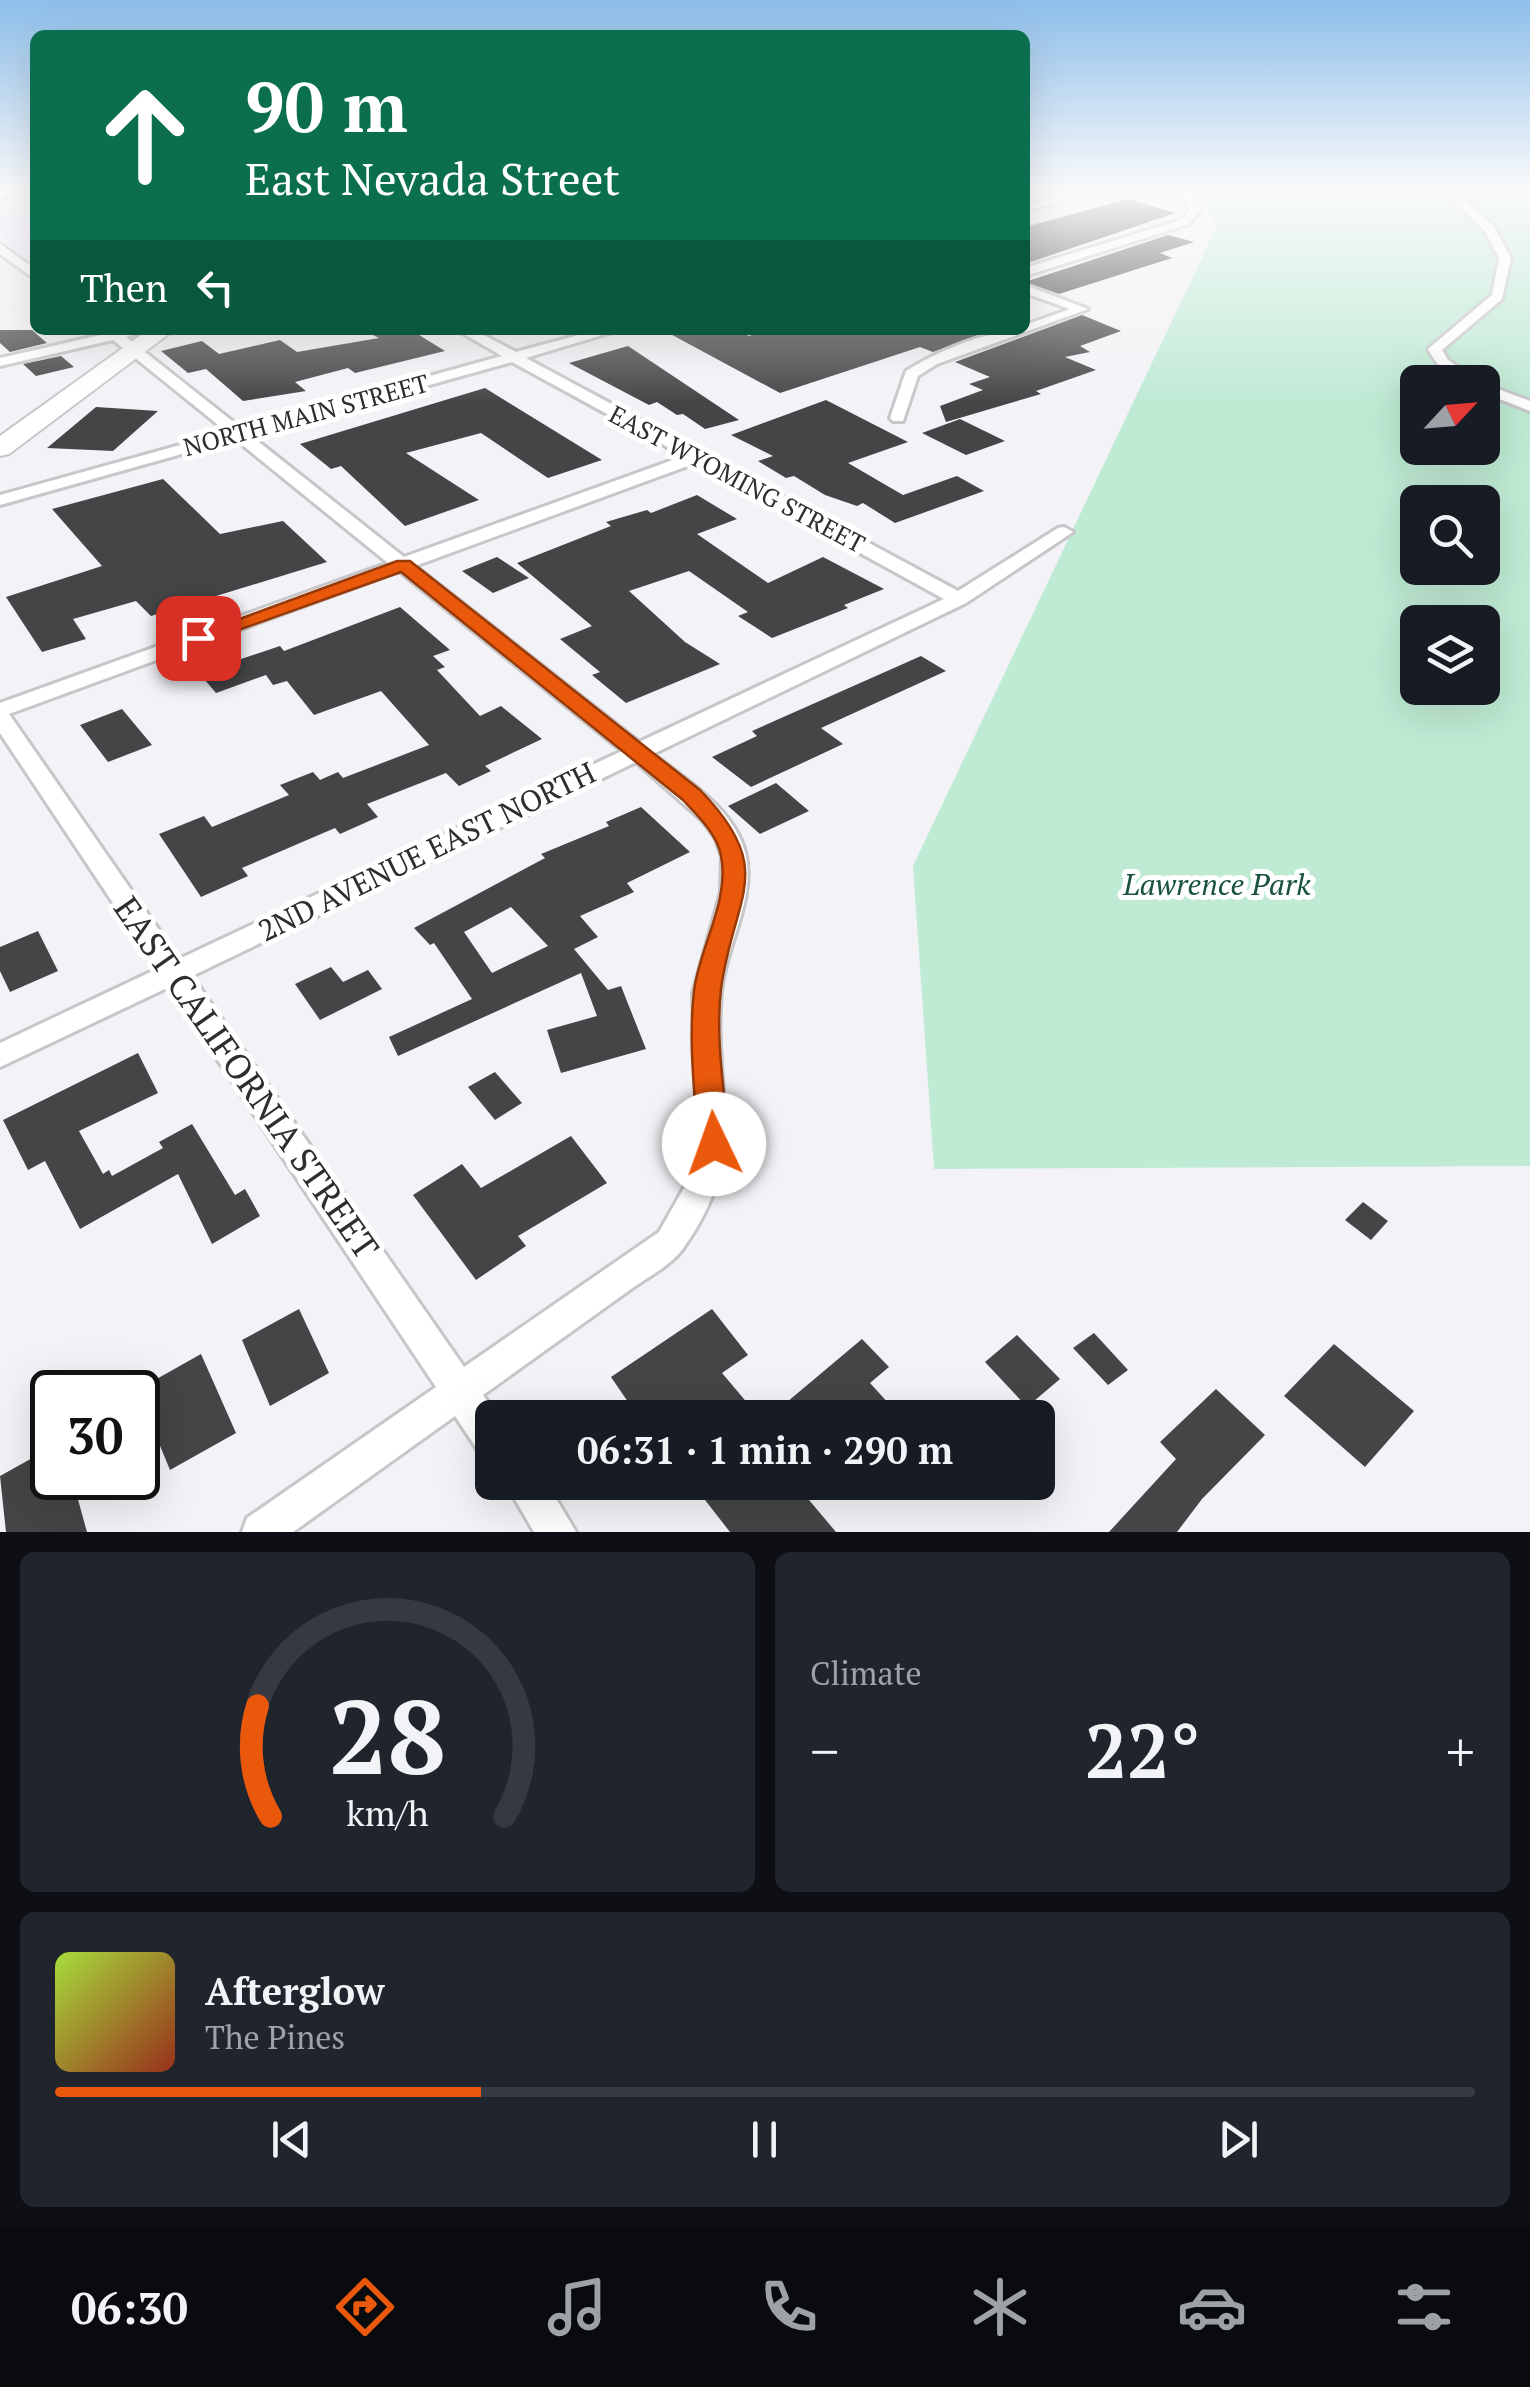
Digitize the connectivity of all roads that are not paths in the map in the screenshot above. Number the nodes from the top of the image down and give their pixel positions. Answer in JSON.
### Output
{"nodes":[{"id":1,"x":16,"y":259,"type":"edge"},
{"id":2,"x":1065,"y":259,"type":"edge"},
{"id":3,"x":1505,"y":259,"type":"edge"},
{"id":4,"x":30,"y":260,"type":"edge"},
{"id":5,"x":19,"y":262,"type":"junction"},
{"id":6,"x":0,"y":266,"type":"edge"},
{"id":7,"x":1030,"y":270,"type":"edge"},
{"id":8,"x":30,"y":271,"type":"edge"},
{"id":9,"x":1030,"y":291,"type":"edge"},
{"id":10,"x":1030,"y":328,"type":"edge"},
{"id":11,"x":103,"y":335,"type":"edge"},
{"id":12,"x":473,"y":335,"type":"edge"},
{"id":13,"x":594,"y":335,"type":"edge"},
{"id":14,"x":1009,"y":335,"type":"edge"},
{"id":15,"x":137,"y":340,"type":"edge"},
{"id":16,"x":514,"y":358,"type":"junction"},
{"id":17,"x":0,"y":362,"type":"edge"},
{"id":18,"x":1445,"y":365,"type":"edge"},
{"id":19,"x":1500,"y":394,"type":"edge"},
{"id":20,"x":1530,"y":406,"type":"edge"},
{"id":21,"x":898,"y":418,"type":"dead end"},
{"id":22,"x":238,"y":432,"type":"junction"},
{"id":23,"x":0,"y":448,"type":"edge"},
{"id":24,"x":694,"y":458,"type":"junction"},
{"id":25,"x":0,"y":500,"type":"edge"},
{"id":26,"x":1064,"y":532,"type":"dead end"},
{"id":27,"x":403,"y":565,"type":"junction"},
{"id":28,"x":959,"y":599,"type":"junction"},
{"id":29,"x":0,"y":714,"type":"edge"},
{"id":30,"x":637,"y":751,"type":"junction"},
{"id":31,"x":173,"y":974,"type":"junction"},
{"id":32,"x":0,"y":1056,"type":"edge"},
{"id":33,"x":460,"y":1393,"type":"junction"},
{"id":34,"x":475,"y":1415,"type":"edge"},
{"id":35,"x":535,"y":1500,"type":"edge"},
{"id":36,"x":261,"y":1532,"type":"edge"},
{"id":37,"x":557,"y":1532,"type":"edge"}],
"edges":[{"from":1,"to":5,"type":"street"},
{"from":2,"to":7,"type":"street"},
{"from":3,"to":18,"type":"street"},
{"from":4,"to":5,"type":"street"},
{"from":5,"to":6,"type":"street"},
{"from":5,"to":8,"type":"street"},
{"from":9,"to":10,"type":"street"},
{"from":11,"to":17,"type":"street"},
{"from":12,"to":16,"type":"street","name":"EAST WYOMING STREET"},
{"from":13,"to":16,"type":"street","name":"NORTH MAIN STREET"},
{"from":14,"to":21,"type":"street"},
{"from":15,"to":22,"type":"street"},
{"from":15,"to":23,"type":"main road"},
{"from":16,"to":22,"type":"street","name":"NORTH MAIN STREET"},
{"from":16,"to":24,"type":"street","name":"EAST WYOMING STREET"},
{"from":19,"to":20,"type":"street"},
{"from":22,"to":25,"type":"street","name":"NORTH MAIN STREET"},
{"from":22,"to":27,"type":"street"},
{"from":24,"to":27,"type":"street"},
{"from":24,"to":28,"type":"street","name":"EAST WYOMING STREET"},
{"from":26,"to":28,"type":"street","name":"2ND AVENUE EAST NORTH"},
{"from":27,"to":29,"type":"street"},
{"from":27,"to":30,"type":"street"},
{"from":28,"to":30,"type":"street","name":"2ND AVENUE EAST NORTH"},
{"from":29,"to":31,"type":"street","name":"EAST CALIFORNIA STREET"},
{"from":30,"to":31,"type":"street","name":"2ND AVENUE EAST NORTH"},
{"from":30,"to":33,"type":"street"},
{"from":31,"to":32,"type":"street","name":"2ND AVENUE EAST NORTH"},
{"from":31,"to":33,"type":"street","name":"EAST CALIFORNIA STREET"},
{"from":33,"to":34,"type":"street","name":"EAST CALIFORNIA STREET"},
{"from":33,"to":36,"type":"street"},
{"from":35,"to":37,"type":"street"}]}
